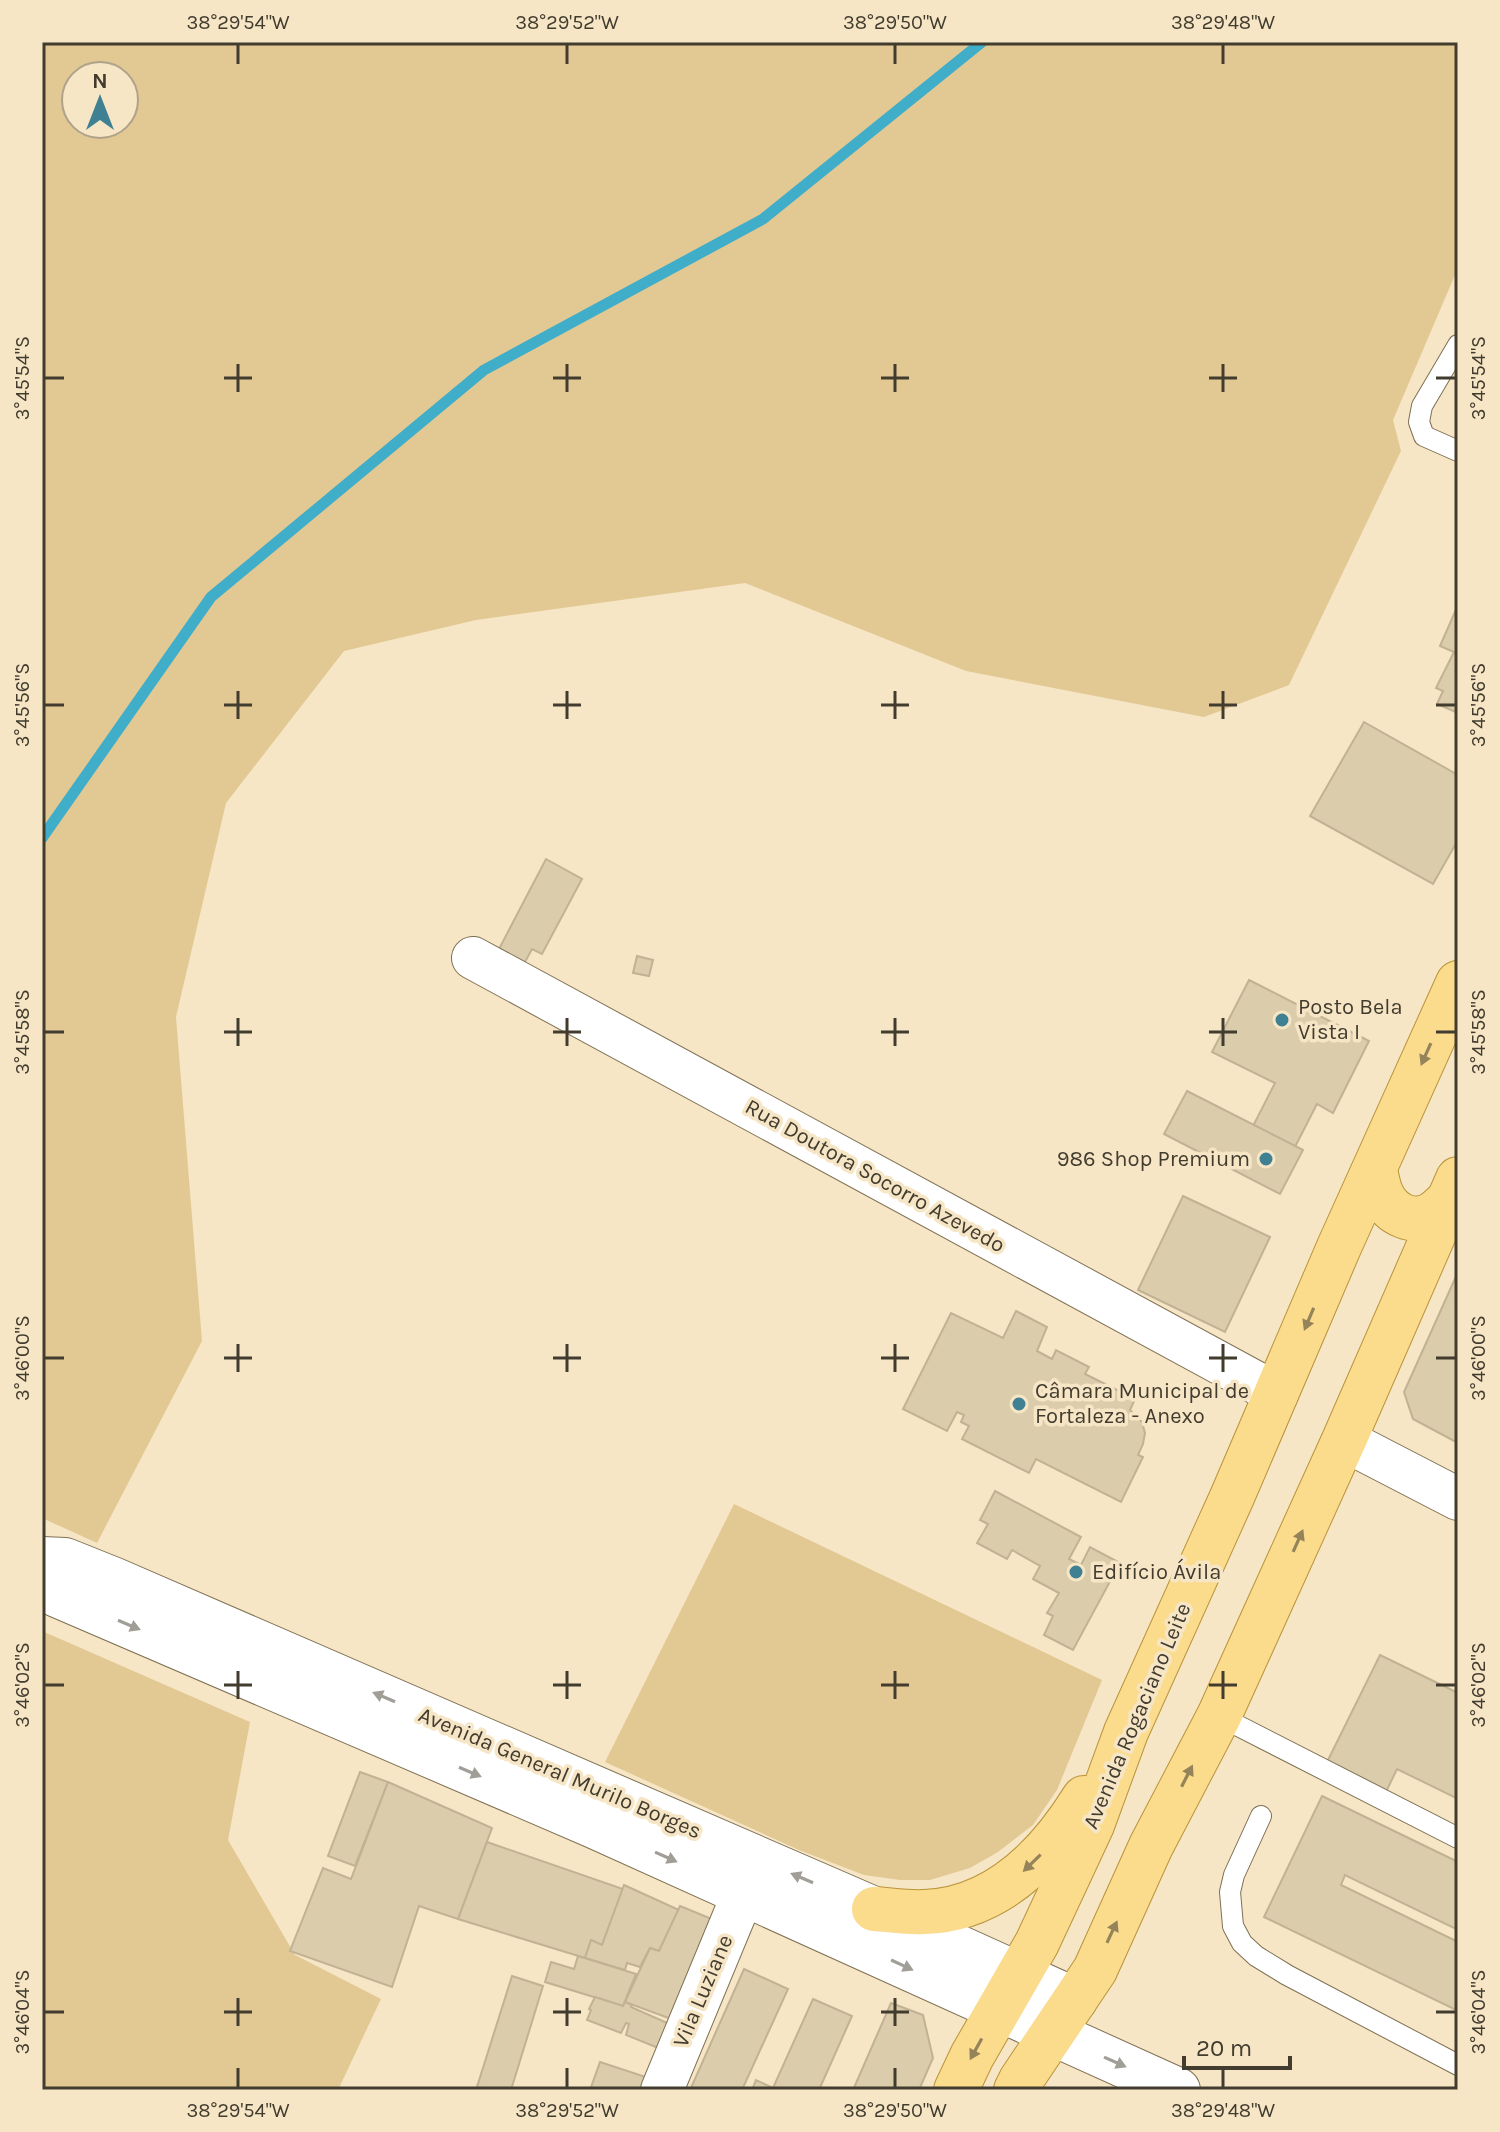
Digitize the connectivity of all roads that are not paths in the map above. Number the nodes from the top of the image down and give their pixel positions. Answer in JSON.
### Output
{"nodes":[{"id":1,"x":1458,"y":345,"type":"edge"},
{"id":2,"x":1458,"y":451,"type":"edge"},
{"id":3,"x":473,"y":958,"type":"dead end"},
{"id":4,"x":1458,"y":983,"type":"edge"},
{"id":5,"x":1375,"y":1170,"type":"junction"},
{"id":6,"x":1453,"y":1189,"type":"edge"},
{"id":7,"x":1277,"y":1394,"type":"junction"},
{"id":8,"x":1344,"y":1440,"type":"junction"},
{"id":9,"x":1458,"y":1499,"type":"edge"},
{"id":10,"x":42,"y":1559,"type":"edge"},
{"id":11,"x":42,"y":1582,"type":"edge"},
{"id":12,"x":1219,"y":1716,"type":"junction"},
{"id":13,"x":1126,"y":1732,"type":"junction"},
{"id":14,"x":1261,"y":1816,"type":"dead end"},
{"id":15,"x":1458,"y":1838,"type":"edge"},
{"id":16,"x":744,"y":1892,"type":"junction"},
{"id":17,"x":874,"y":1909,"type":"junction"},
{"id":18,"x":1009,"y":1992,"type":"junction"},
{"id":19,"x":1063,"y":2017,"type":"junction"},
{"id":20,"x":1458,"y":2065,"type":"edge"},
{"id":21,"x":662,"y":2090,"type":"edge"},
{"id":22,"x":956,"y":2090,"type":"edge"},
{"id":23,"x":1016,"y":2090,"type":"edge"},
{"id":24,"x":1178,"y":2090,"type":"edge"}],
"edges":[{"from":1,"to":2,"type":"lane"},
{"from":3,"to":7,"type":"street","name":"Rua Doutora Socorro Azevedo"},
{"from":4,"to":5,"type":"main road","name":"Avenida Rogaciano Leite","one_way":true},
{"from":5,"to":6,"type":"main road"},
{"from":5,"to":7,"type":"main road","name":"Avenida Rogaciano Leite","one_way":true},
{"from":6,"to":8,"type":"main road"},
{"from":7,"to":13,"type":"main road","name":"Avenida Rogaciano Leite"},
{"from":8,"to":9,"type":"street"},
{"from":12,"to":8,"type":"main road","one_way":true},
{"from":17,"to":10,"type":"main road","name":"Avenida General Murilo Borges","one_way":true},
{"from":11,"to":16,"type":"main road","name":"Avenida General Murilo Borges","one_way":true},
{"from":12,"to":15,"type":"lane"},
{"from":19,"to":12,"type":"main road","one_way":true},
{"from":13,"to":17,"type":"main road","one_way":true},
{"from":13,"to":18,"type":"main road","name":"Avenida Rogaciano Leite"},
{"from":14,"to":20,"type":"lane"},
{"from":16,"to":18,"type":"main road","name":"Avenida General Murilo Borges","one_way":true},
{"from":16,"to":21,"type":"street","name":"Vila Luziane"},
{"from":17,"to":18,"type":"main road","name":"Avenida General Murilo Borges"},
{"from":18,"to":19,"type":"main road","name":"Avenida General Murilo Borges"},
{"from":18,"to":22,"type":"main road","name":"Avenida Rogaciano Leite","one_way":true},
{"from":19,"to":23,"type":"main road"},
{"from":19,"to":24,"type":"main road","name":"Avenida General Murilo Borges","one_way":true}]}
